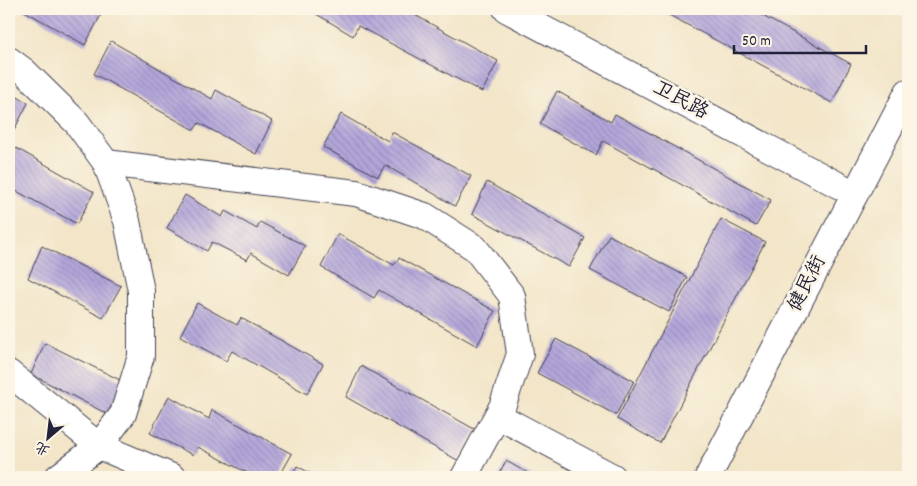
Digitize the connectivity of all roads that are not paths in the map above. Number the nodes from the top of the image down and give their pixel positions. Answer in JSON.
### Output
{"nodes":[{"id":1,"x":506,"y":9,"type":"edge"},
{"id":2,"x":9,"y":60,"type":"edge"},
{"id":3,"x":908,"y":92,"type":"edge"},
{"id":4,"x":106,"y":163,"type":"junction"},
{"id":5,"x":855,"y":194,"type":"junction"},
{"id":6,"x":9,"y":373,"type":"edge"},
{"id":7,"x":498,"y":416,"type":"junction"},
{"id":8,"x":99,"y":446,"type":"junction"},
{"id":9,"x":58,"y":477,"type":"edge"},
{"id":10,"x":172,"y":477,"type":"edge"},
{"id":11,"x":464,"y":477,"type":"edge"},
{"id":12,"x":613,"y":477,"type":"edge"},
{"id":13,"x":708,"y":477,"type":"edge"}],
"edges":[{"from":1,"to":5,"type":"street","name":"卫民路"},
{"from":2,"to":4,"type":"street"},
{"from":3,"to":5,"type":"street","name":"健民街"},
{"from":4,"to":7,"type":"street"},
{"from":4,"to":8,"type":"street"},
{"from":5,"to":13,"type":"street","name":"健民街"},
{"from":6,"to":8,"type":"street"},
{"from":7,"to":11,"type":"street"},
{"from":7,"to":12,"type":"street"},
{"from":8,"to":9,"type":"street"},
{"from":8,"to":10,"type":"street"}]}
